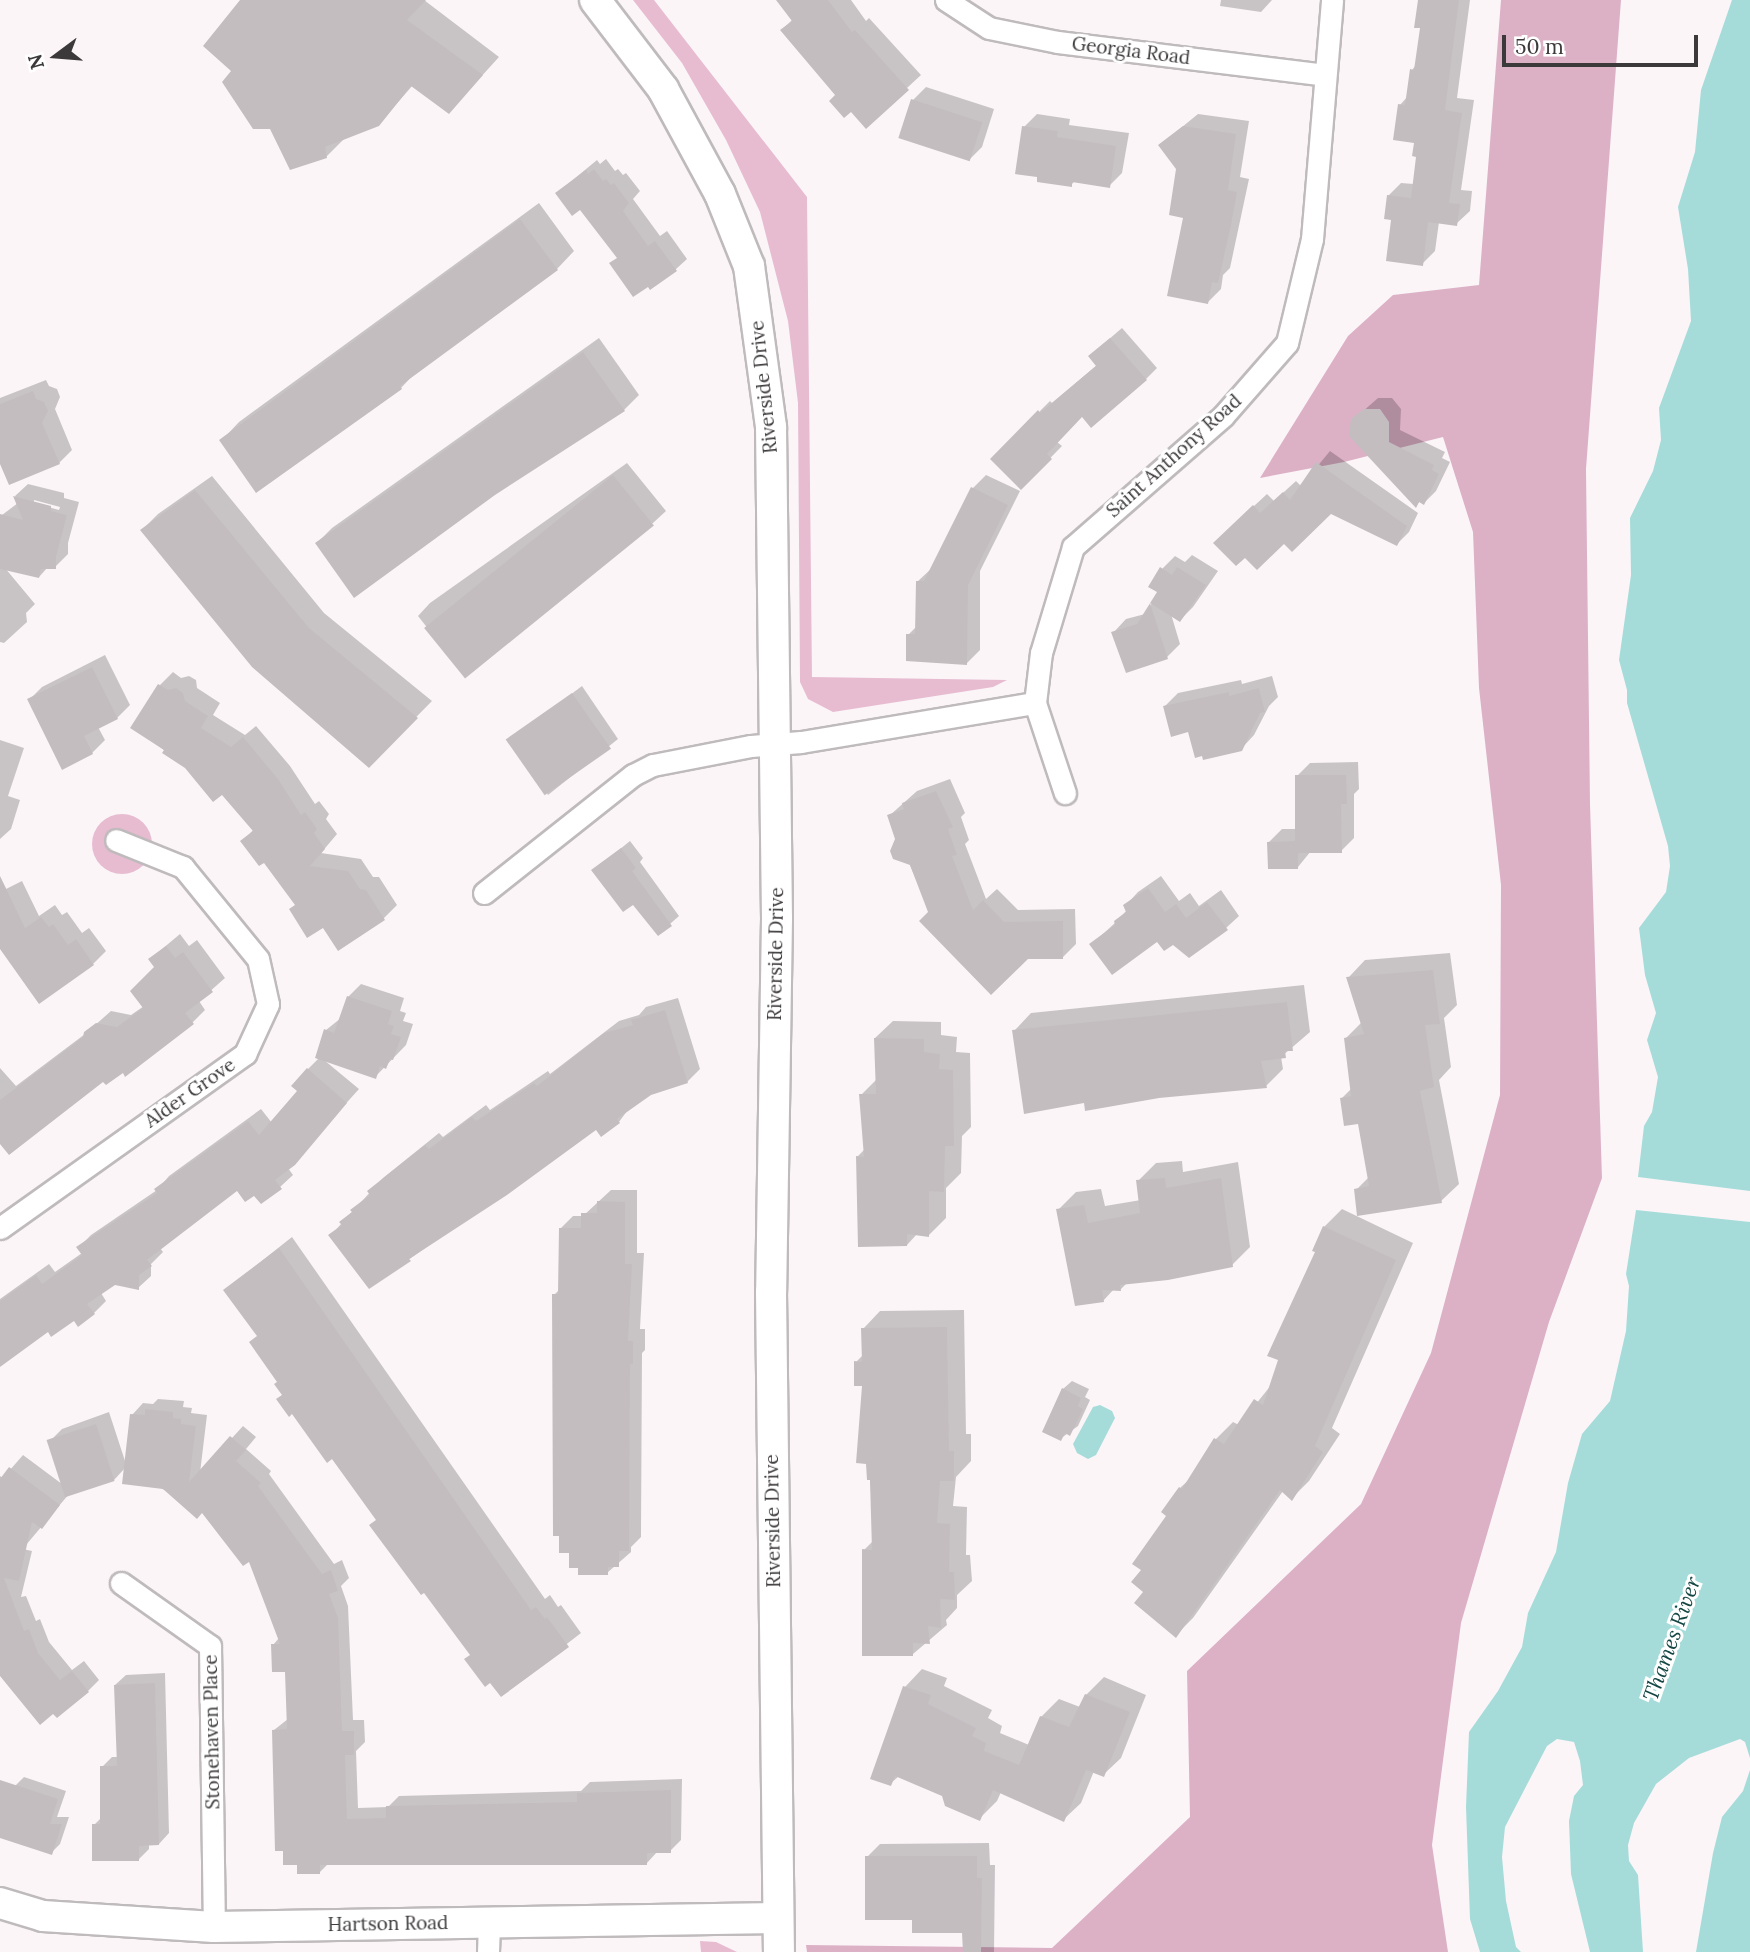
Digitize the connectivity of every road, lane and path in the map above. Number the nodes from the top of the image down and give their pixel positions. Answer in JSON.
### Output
{"nodes":[{"id":1,"x":595,"y":0,"type":"edge"},
{"id":2,"x":946,"y":0,"type":"edge"},
{"id":3,"x":1332,"y":0,"type":"edge"},
{"id":4,"x":1325,"y":75,"type":"junction"},
{"id":5,"x":1035,"y":703,"type":"junction"},
{"id":6,"x":775,"y":744,"type":"junction"},
{"id":7,"x":1065,"y":793,"type":"dead end"},
{"id":8,"x":116,"y":840,"type":"dead end"},
{"id":9,"x":484,"y":893,"type":"dead end"},
{"id":10,"x":0,"y":1228,"type":"edge"},
{"id":11,"x":121,"y":1583,"type":"dead end"},
{"id":12,"x":0,"y":1903,"type":"edge"},
{"id":13,"x":778,"y":1918,"type":"junction"},
{"id":14,"x":489,"y":1923,"type":"junction"},
{"id":15,"x":214,"y":1927,"type":"junction"},
{"id":16,"x":488,"y":1952,"type":"edge"},
{"id":17,"x":779,"y":1952,"type":"edge"}],
"edges":[{"from":1,"to":6,"type":"main road","name":"Riverside Drive"},
{"from":2,"to":4,"type":"street","name":"Georgia Road"},
{"from":3,"to":4,"type":"street","name":"Saint Anthony Road"},
{"from":4,"to":5,"type":"street","name":"Saint Anthony Road"},
{"from":5,"to":6,"type":"street"},
{"from":5,"to":7,"type":"street","name":"Saint Anthony Road"},
{"from":6,"to":9,"type":"street"},
{"from":6,"to":13,"type":"main road","name":"Riverside Drive"},
{"from":8,"to":10,"type":"street","name":"Alder Grove"},
{"from":11,"to":15,"type":"street","name":"Stonehaven Place"},
{"from":12,"to":15,"type":"main road","name":"Hartson Road"},
{"from":13,"to":14,"type":"main road","name":"Hartson Road"},
{"from":13,"to":17,"type":"main road","name":"Riverside Drive"},
{"from":14,"to":15,"type":"main road","name":"Hartson Road"},
{"from":14,"to":16,"type":"street"}]}
